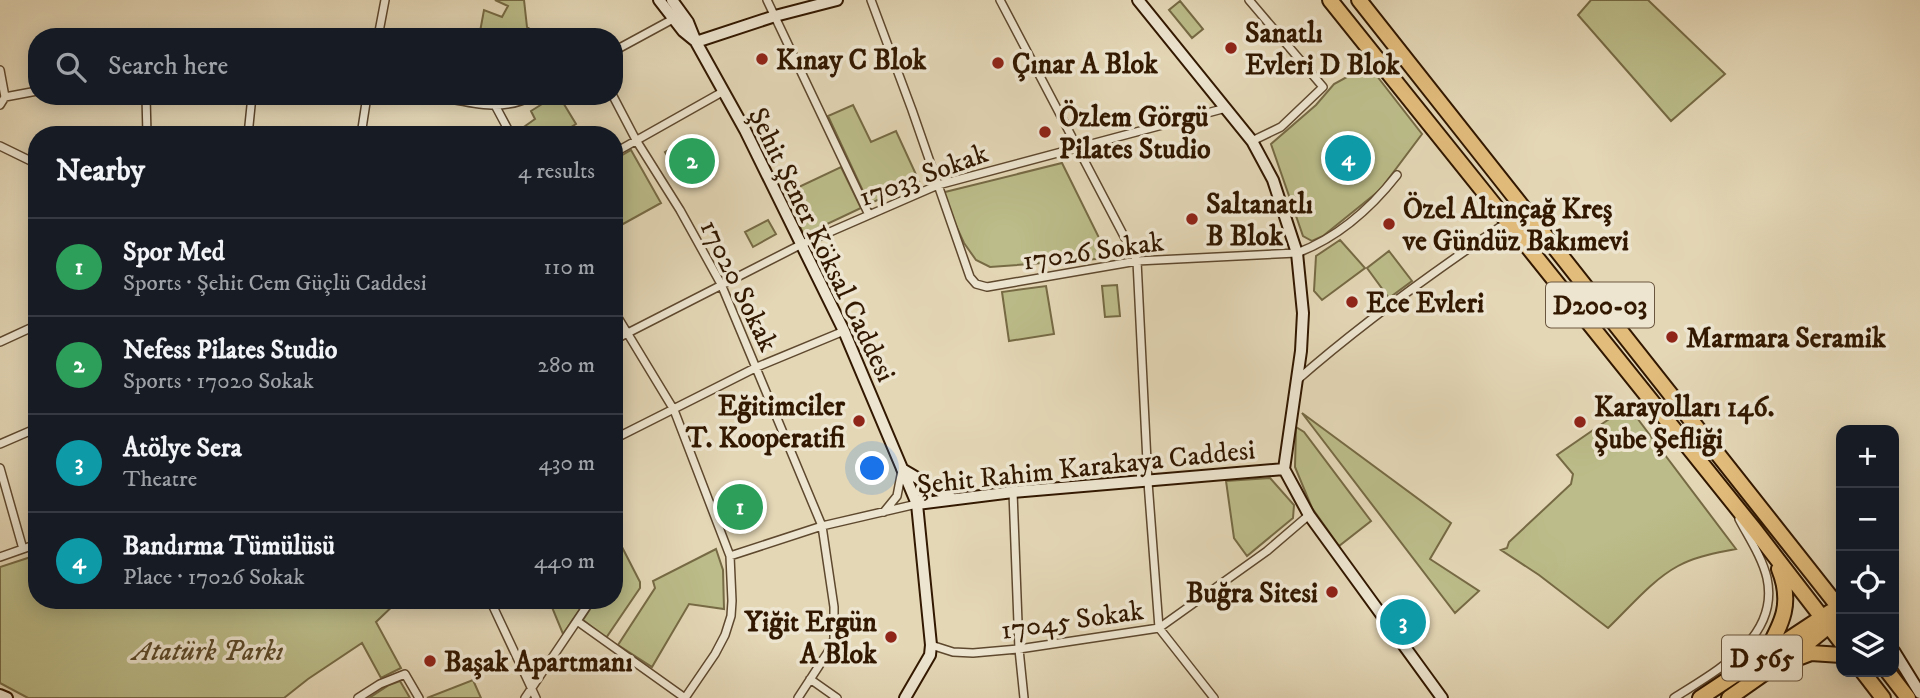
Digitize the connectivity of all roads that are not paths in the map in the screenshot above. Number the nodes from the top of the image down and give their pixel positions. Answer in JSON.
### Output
{"nodes":[{"id":1,"x":385,"y":0,"type":"edge"},
{"id":2,"x":659,"y":0,"type":"edge"},
{"id":3,"x":673,"y":0,"type":"edge"},
{"id":4,"x":767,"y":0,"type":"edge"},
{"id":5,"x":837,"y":0,"type":"edge"},
{"id":6,"x":871,"y":0,"type":"edge"},
{"id":7,"x":1000,"y":0,"type":"edge"},
{"id":8,"x":1138,"y":0,"type":"edge"},
{"id":9,"x":1249,"y":0,"type":"edge"},
{"id":10,"x":1319,"y":0,"type":"edge"},
{"id":11,"x":1330,"y":0,"type":"edge"},
{"id":12,"x":1359,"y":0,"type":"edge"},
{"id":13,"x":775,"y":16,"type":"junction"},
{"id":14,"x":673,"y":19,"type":"junction"},
{"id":15,"x":380,"y":28,"type":"edge"},
{"id":16,"x":696,"y":42,"type":"junction"},
{"id":17,"x":623,"y":46,"type":"edge"},
{"id":18,"x":0,"y":70,"type":"edge"},
{"id":19,"x":1401,"y":88,"type":"junction"},
{"id":20,"x":724,"y":91,"type":"junction"},
{"id":21,"x":28,"y":93,"type":"edge"},
{"id":22,"x":5,"y":97,"type":"junction"},
{"id":23,"x":0,"y":105,"type":"edge"},
{"id":24,"x":146,"y":105,"type":"edge"},
{"id":25,"x":251,"y":105,"type":"edge"},
{"id":26,"x":366,"y":105,"type":"edge"},
{"id":27,"x":485,"y":105,"type":"edge"},
{"id":28,"x":506,"y":105,"type":"edge"},
{"id":29,"x":618,"y":105,"type":"edge"},
{"id":30,"x":496,"y":107,"type":"junction"},
{"id":31,"x":1226,"y":108,"type":"junction"},
{"id":32,"x":147,"y":126,"type":"edge"},
{"id":33,"x":249,"y":126,"type":"edge"},
{"id":34,"x":363,"y":126,"type":"edge"},
{"id":35,"x":506,"y":126,"type":"edge"},
{"id":36,"x":636,"y":140,"type":"junction"},
{"id":37,"x":1252,"y":141,"type":"junction"},
{"id":38,"x":0,"y":146,"type":"edge"},
{"id":39,"x":623,"y":148,"type":"edge"},
{"id":40,"x":1080,"y":149,"type":"junction"},
{"id":41,"x":28,"y":160,"type":"edge"},
{"id":42,"x":1396,"y":175,"type":"dead end"},
{"id":43,"x":938,"y":185,"type":"junction"},
{"id":44,"x":869,"y":215,"type":"junction"},
{"id":45,"x":1500,"y":227,"type":"dead end"},
{"id":46,"x":800,"y":246,"type":"junction"},
{"id":47,"x":1297,"y":253,"type":"junction"},
{"id":48,"x":1137,"y":261,"type":"junction"},
{"id":49,"x":721,"y":284,"type":"junction"},
{"id":50,"x":623,"y":326,"type":"edge"},
{"id":51,"x":28,"y":329,"type":"edge"},
{"id":52,"x":844,"y":331,"type":"junction"},
{"id":53,"x":628,"y":334,"type":"junction"},
{"id":54,"x":623,"y":336,"type":"edge"},
{"id":55,"x":0,"y":342,"type":"edge"},
{"id":56,"x":757,"y":367,"type":"junction"},
{"id":57,"x":1296,"y":381,"type":"junction"},
{"id":58,"x":674,"y":410,"type":"junction"},
{"id":59,"x":28,"y":432,"type":"edge"},
{"id":60,"x":623,"y":435,"type":"edge"},
{"id":61,"x":0,"y":444,"type":"edge"},
{"id":62,"x":0,"y":468,"type":"edge"},
{"id":63,"x":902,"y":469,"type":"junction"},
{"id":64,"x":1284,"y":469,"type":"junction"},
{"id":65,"x":1148,"y":482,"type":"junction"},
{"id":66,"x":3,"y":490,"type":"edge"},
{"id":67,"x":1013,"y":492,"type":"junction"},
{"id":68,"x":1728,"y":496,"type":"junction"},
{"id":69,"x":953,"y":499,"type":"junction"},
{"id":70,"x":917,"y":504,"type":"junction"},
{"id":71,"x":884,"y":512,"type":"junction"},
{"id":72,"x":1309,"y":515,"type":"junction"},
{"id":73,"x":822,"y":526,"type":"junction"},
{"id":74,"x":1755,"y":529,"type":"junction"},
{"id":75,"x":28,"y":547,"type":"edge"},
{"id":76,"x":23,"y":549,"type":"junction"},
{"id":77,"x":1769,"y":549,"type":"junction"},
{"id":78,"x":730,"y":556,"type":"junction"},
{"id":79,"x":0,"y":557,"type":"edge"},
{"id":80,"x":1836,"y":604,"type":"edge"},
{"id":81,"x":494,"y":609,"type":"edge"},
{"id":82,"x":585,"y":609,"type":"edge"},
{"id":83,"x":1836,"y":609,"type":"edge"},
{"id":84,"x":1836,"y":614,"type":"edge"},
{"id":85,"x":577,"y":621,"type":"junction"},
{"id":86,"x":1826,"y":621,"type":"junction"},
{"id":87,"x":1159,"y":628,"type":"junction"},
{"id":88,"x":1836,"y":635,"type":"edge"},
{"id":89,"x":931,"y":645,"type":"junction"},
{"id":90,"x":1019,"y":649,"type":"junction"},
{"id":91,"x":1836,"y":655,"type":"edge"},
{"id":92,"x":1899,"y":659,"type":"edge"},
{"id":93,"x":1768,"y":662,"type":"junction"},
{"id":94,"x":1866,"y":677,"type":"edge"},
{"id":95,"x":1892,"y":677,"type":"edge"},
{"id":96,"x":810,"y":680,"type":"junction"},
{"id":97,"x":531,"y":689,"type":"junction"},
{"id":98,"x":1879,"y":693,"type":"edge"},
{"id":99,"x":1920,"y":693,"type":"edge"},
{"id":100,"x":0,"y":695,"type":"edge"},
{"id":101,"x":7,"y":698,"type":"edge"},
{"id":102,"x":358,"y":698,"type":"edge"},
{"id":103,"x":419,"y":698,"type":"edge"},
{"id":104,"x":525,"y":698,"type":"edge"},
{"id":105,"x":536,"y":698,"type":"edge"},
{"id":106,"x":685,"y":698,"type":"edge"},
{"id":107,"x":798,"y":698,"type":"edge"},
{"id":108,"x":837,"y":698,"type":"edge"},
{"id":109,"x":905,"y":698,"type":"edge"},
{"id":110,"x":1024,"y":698,"type":"edge"},
{"id":111,"x":1214,"y":698,"type":"edge"},
{"id":112,"x":1442,"y":698,"type":"edge"},
{"id":113,"x":1674,"y":698,"type":"edge"},
{"id":114,"x":1700,"y":698,"type":"edge"},
{"id":115,"x":1730,"y":698,"type":"edge"},
{"id":116,"x":1908,"y":698,"type":"edge"}],
"edges":[{"from":1,"to":15,"type":"street"},
{"from":2,"to":14,"type":"main road","name":"Şehit Şener Köksal Caddesi"},
{"from":3,"to":16,"type":"main road","name":"Şehit Şener Köksal Caddesi"},
{"from":4,"to":13,"type":"street"},
{"from":5,"to":13,"type":"main road"},
{"from":6,"to":43,"type":"street"},
{"from":7,"to":40,"type":"street"},
{"from":8,"to":31,"type":"main road"},
{"from":9,"to":37,"type":"street"},
{"from":10,"to":19,"type":"highway"},
{"from":11,"to":19,"type":"highway","number":"D200-03"},
{"from":12,"to":80,"type":"highway","number":"D200-03"},
{"from":13,"to":16,"type":"main road"},
{"from":13,"to":44,"type":"street"},
{"from":14,"to":16,"type":"main road","name":"Şehit Şener Köksal Caddesi"},
{"from":14,"to":17,"type":"street"},
{"from":16,"to":20,"type":"main road","name":"Şehit Şener Köksal Caddesi"},
{"from":18,"to":22,"type":"street"},
{"from":19,"to":68,"type":"highway","number":"D200-03"},
{"from":20,"to":36,"type":"street"},
{"from":20,"to":46,"type":"main road","name":"Şehit Şener Köksal Caddesi"},
{"from":21,"to":22,"type":"street"},
{"from":22,"to":23,"type":"street"},
{"from":24,"to":32,"type":"street"},
{"from":25,"to":33,"type":"street"},
{"from":26,"to":34,"type":"street"},
{"from":27,"to":30,"type":"street"},
{"from":28,"to":30,"type":"street"},
{"from":29,"to":36,"type":"street","name":"17020 Sokak"},
{"from":30,"to":35,"type":"street"},
{"from":31,"to":37,"type":"main road"},
{"from":31,"to":40,"type":"street","name":"17033 Sokak"},
{"from":36,"to":39,"type":"street"},
{"from":36,"to":49,"type":"street","name":"17020 Sokak"},
{"from":37,"to":47,"type":"main road"},
{"from":38,"to":41,"type":"street"},
{"from":40,"to":43,"type":"street","name":"17033 Sokak"},
{"from":40,"to":48,"type":"street"},
{"from":42,"to":47,"type":"street","name":"17026 Sokak"},
{"from":43,"to":44,"type":"street","name":"17033 Sokak"},
{"from":43,"to":48,"type":"street","name":"17026 Sokak"},
{"from":44,"to":46,"type":"street","name":"17033 Sokak"},
{"from":45,"to":57,"type":"street"},
{"from":46,"to":49,"type":"street","name":"17033 Sokak"},
{"from":46,"to":52,"type":"main road","name":"Şehit Şener Köksal Caddesi"},
{"from":47,"to":48,"type":"street","name":"17026 Sokak"},
{"from":47,"to":57,"type":"main road"},
{"from":48,"to":65,"type":"street"},
{"from":49,"to":53,"type":"street","name":"17033 Sokak"},
{"from":49,"to":56,"type":"street","name":"17020 Sokak"},
{"from":50,"to":53,"type":"street"},
{"from":51,"to":55,"type":"street"},
{"from":52,"to":56,"type":"street"},
{"from":52,"to":63,"type":"main road","name":"Şehit Şener Köksal Caddesi"},
{"from":53,"to":54,"type":"street","name":"17033 Sokak"},
{"from":53,"to":58,"type":"street"},
{"from":56,"to":58,"type":"street"},
{"from":56,"to":73,"type":"street","name":"17020 Sokak"},
{"from":57,"to":64,"type":"main road"},
{"from":58,"to":60,"type":"street"},
{"from":58,"to":78,"type":"street"},
{"from":59,"to":61,"type":"street"},
{"from":62,"to":66,"type":"street"},
{"from":63,"to":69,"type":"main road"},
{"from":63,"to":70,"type":"main road","name":"Şehit Şener Köksal Caddesi"},
{"from":63,"to":71,"type":"street"},
{"from":64,"to":65,"type":"main road","name":"Şehit Rahim Karakaya Caddesi"},
{"from":64,"to":72,"type":"main road"},
{"from":65,"to":67,"type":"main road","name":"Şehit Rahim Karakaya Caddesi"},
{"from":65,"to":87,"type":"street"},
{"from":66,"to":76,"type":"street"},
{"from":67,"to":69,"type":"main road","name":"Şehit Rahim Karakaya Caddesi"},
{"from":67,"to":90,"type":"street"},
{"from":68,"to":74,"type":"highway","number":"D200-03"},
{"from":68,"to":113,"type":"street"},
{"from":69,"to":70,"type":"main road","name":"Şehit Rahim Karakaya Caddesi"},
{"from":70,"to":71,"type":"street","name":"Şehit Rahim Karakaya Caddesi"},
{"from":70,"to":89,"type":"main road","name":"Şehit Şener Köksal Caddesi"},
{"from":71,"to":73,"type":"street","name":"Şehit Rahim Karakaya Caddesi"},
{"from":72,"to":87,"type":"street","name":"17045 Sokak"},
{"from":72,"to":112,"type":"main road"},
{"from":73,"to":78,"type":"street","name":"Şehit Rahim Karakaya Caddesi"},
{"from":73,"to":96,"type":"street","name":"17020 Sokak"},
{"from":74,"to":77,"type":"highway","number":"D200-03"},
{"from":74,"to":83,"type":"main road"},
{"from":75,"to":76,"type":"street"},
{"from":76,"to":79,"type":"street"},
{"from":77,"to":86,"type":"highway","number":"D200-03"},
{"from":77,"to":93,"type":"highway"},
{"from":78,"to":106,"type":"street"},
{"from":81,"to":97,"type":"street"},
{"from":82,"to":85,"type":"street"},
{"from":84,"to":86,"type":"highway","number":"D 565"},
{"from":85,"to":97,"type":"street"},
{"from":85,"to":106,"type":"street"},
{"from":86,"to":88,"type":"highway","number":"D200-03"},
{"from":86,"to":93,"type":"highway","number":"D 565"},
{"from":87,"to":90,"type":"street","name":"17045 Sokak"},
{"from":87,"to":111,"type":"street"},
{"from":89,"to":90,"type":"street","name":"17045 Sokak"},
{"from":89,"to":109,"type":"main road","name":"Şehit Şener Köksal Caddesi"},
{"from":90,"to":110,"type":"street"},
{"from":91,"to":93,"type":"highway"},
{"from":92,"to":99,"type":"main road"},
{"from":93,"to":114,"type":"highway","number":"D 565"},
{"from":93,"to":115,"type":"highway","number":"D 565"},
{"from":94,"to":98,"type":"highway"},
{"from":95,"to":116,"type":"highway"},
{"from":96,"to":107,"type":"street","name":"17020 Sokak"},
{"from":96,"to":108,"type":"street"},
{"from":97,"to":104,"type":"street"},
{"from":97,"to":105,"type":"street"},
{"from":100,"to":101,"type":"main road"},
{"from":102,"to":103,"type":"street"}]}
